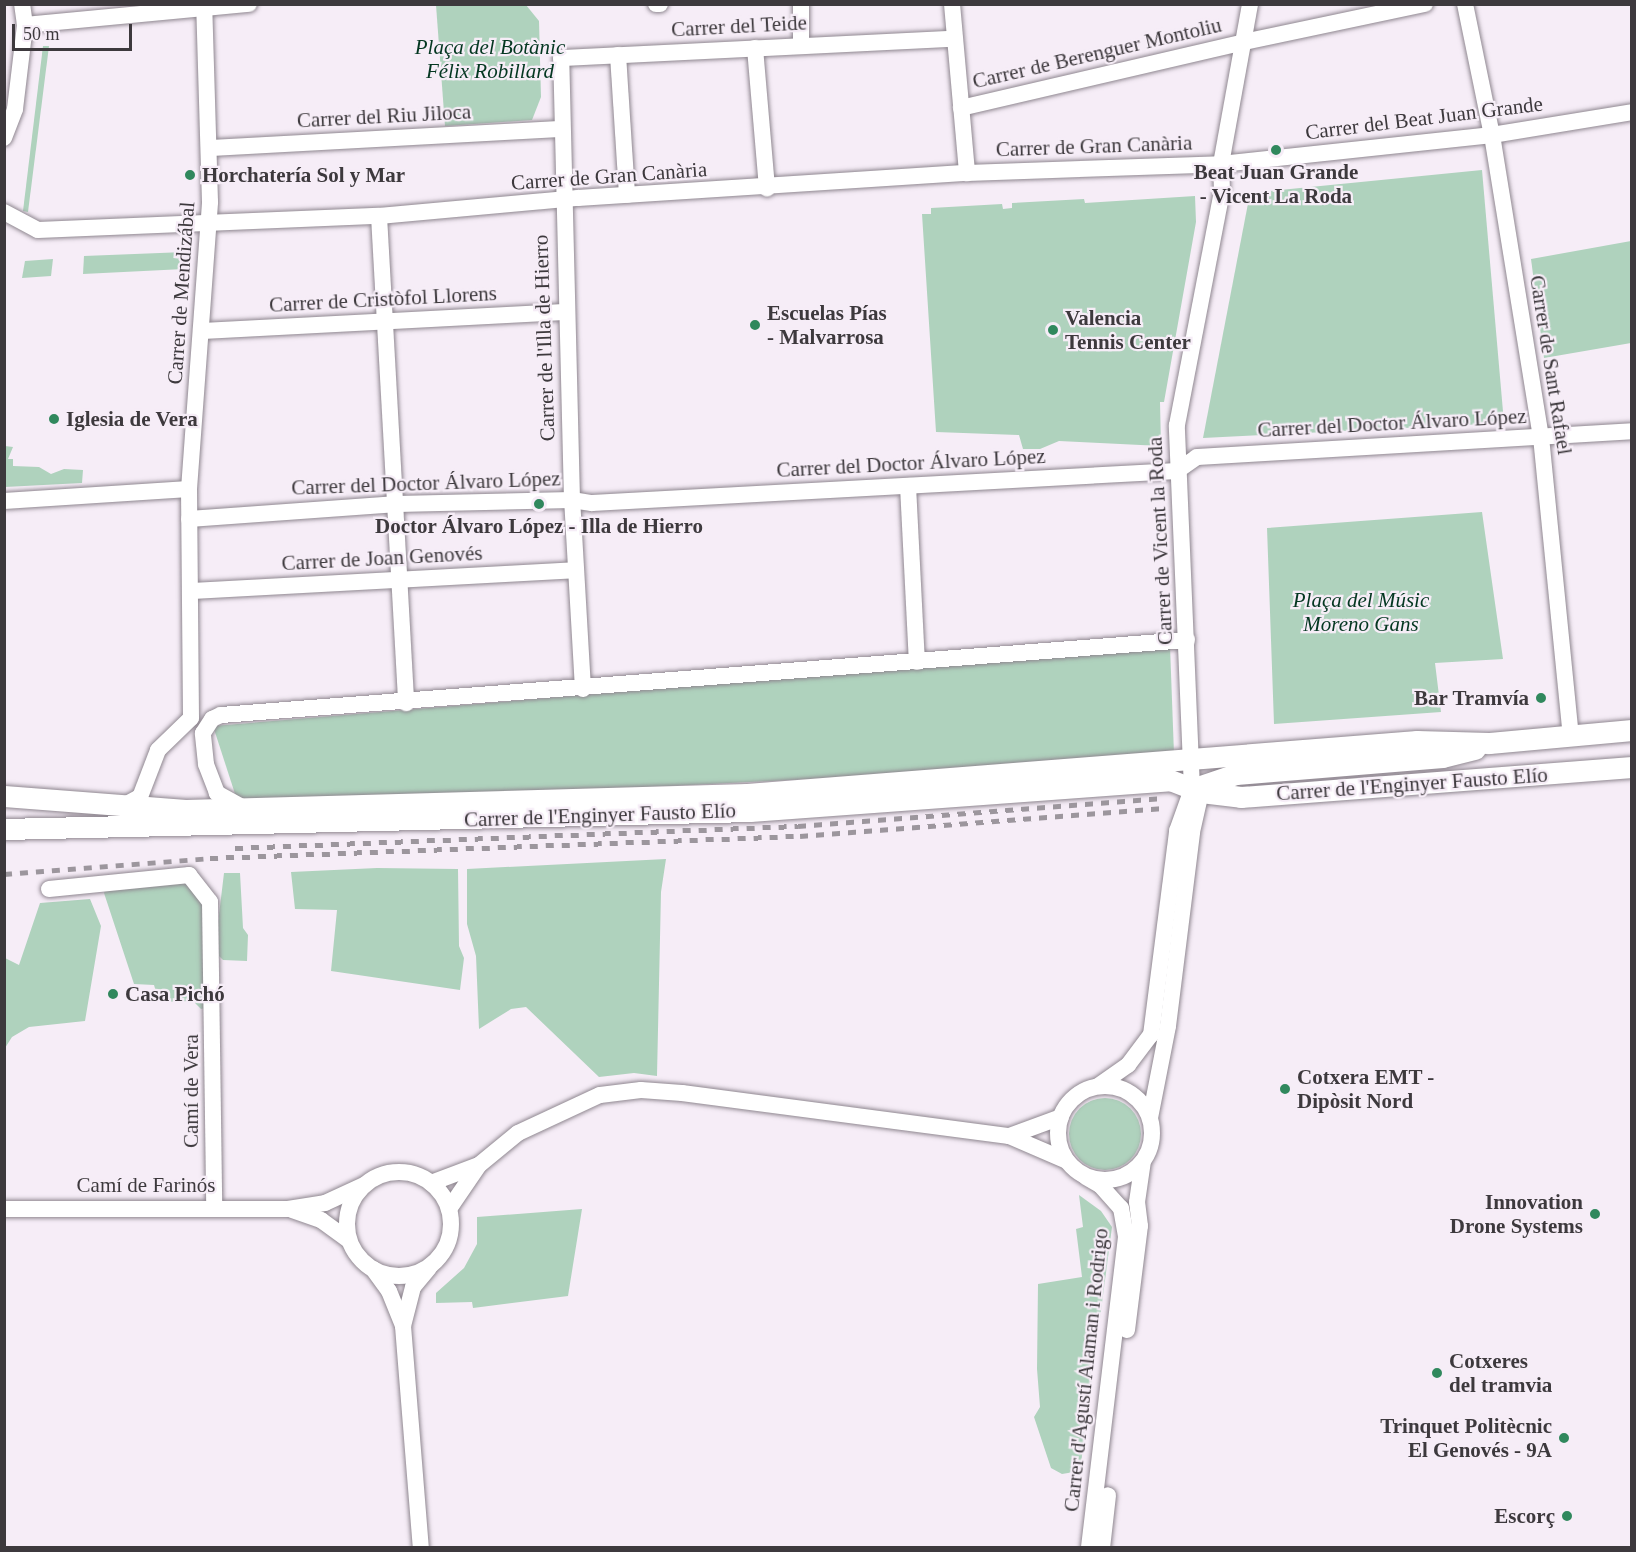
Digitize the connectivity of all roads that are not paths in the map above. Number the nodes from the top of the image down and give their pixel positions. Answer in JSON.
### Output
{"nodes":[{"id":1,"x":22,"y":4,"type":"edge"},
{"id":2,"x":249,"y":4,"type":"edge"},
{"id":3,"x":801,"y":4,"type":"edge"},
{"id":4,"x":952,"y":4,"type":"edge"},
{"id":5,"x":1250,"y":4,"type":"edge"},
{"id":6,"x":1425,"y":4,"type":"edge"},
{"id":7,"x":1465,"y":4,"type":"edge"},
{"id":8,"x":204,"y":7,"type":"edge"},
{"id":9,"x":25,"y":25,"type":"junction"},
{"id":10,"x":955,"y":39,"type":"junction"},
{"id":11,"x":1244,"y":42,"type":"junction"},
{"id":12,"x":801,"y":45,"type":"junction"},
{"id":13,"x":754,"y":48,"type":"junction"},
{"id":14,"x":618,"y":54,"type":"junction"},
{"id":15,"x":561,"y":58,"type":"joint"},
{"id":16,"x":961,"y":108,"type":"junction"},
{"id":17,"x":1632,"y":112,"type":"edge"},
{"id":18,"x":560,"y":129,"type":"junction"},
{"id":19,"x":5,"y":135,"type":"edge"},
{"id":20,"x":1492,"y":135,"type":"junction"},
{"id":21,"x":210,"y":148,"type":"junction"},
{"id":22,"x":1221,"y":164,"type":"junction"},
{"id":23,"x":966,"y":173,"type":"junction"},
{"id":24,"x":767,"y":188,"type":"junction"},
{"id":25,"x":627,"y":195,"type":"junction"},
{"id":26,"x":563,"y":202,"type":"junction"},
{"id":27,"x":4,"y":212,"type":"edge"},
{"id":28,"x":379,"y":216,"type":"junction"},
{"id":29,"x":207,"y":223,"type":"junction"},
{"id":30,"x":566,"y":312,"type":"junction"},
{"id":31,"x":386,"y":322,"type":"junction"},
{"id":32,"x":201,"y":331,"type":"junction"},
{"id":33,"x":1632,"y":431,"type":"edge"},
{"id":34,"x":1541,"y":437,"type":"junction"},
{"id":35,"x":1177,"y":471,"type":"junction"},
{"id":36,"x":908,"y":486,"type":"junction"},
{"id":37,"x":189,"y":489,"type":"junction"},
{"id":38,"x":572,"y":500,"type":"junction"},
{"id":39,"x":4,"y":501,"type":"edge"},
{"id":40,"x":397,"y":504,"type":"junction"},
{"id":41,"x":189,"y":519,"type":"junction"},
{"id":42,"x":575,"y":570,"type":"junction"},
{"id":43,"x":400,"y":580,"type":"junction"},
{"id":44,"x":191,"y":591,"type":"junction"},
{"id":45,"x":1187,"y":640,"type":"junction"},
{"id":46,"x":917,"y":662,"type":"junction"},
{"id":47,"x":583,"y":688,"type":"junction"},
{"id":48,"x":194,"y":692,"type":"junction"},
{"id":49,"x":406,"y":703,"type":"junction"},
{"id":50,"x":221,"y":715,"type":"junction"},
{"id":51,"x":1632,"y":730,"type":"edge"},
{"id":52,"x":1571,"y":735,"type":"junction"},
{"id":53,"x":1489,"y":743,"type":"junction"},
{"id":54,"x":1194,"y":758,"type":"junction"},
{"id":55,"x":1632,"y":767,"type":"edge"},
{"id":56,"x":1197,"y":791,"type":"junction"},
{"id":57,"x":4,"y":796,"type":"edge"},
{"id":58,"x":121,"y":807,"type":"junction"},
{"id":59,"x":252,"y":809,"type":"junction"},
{"id":60,"x":4,"y":829,"type":"edge"},
{"id":61,"x":49,"y":889,"type":"dead end"},
{"id":62,"x":1098,"y":1086,"type":"junction"},
{"id":63,"x":1061,"y":1117,"type":"junction"},
{"id":64,"x":1150,"y":1118,"type":"junction"},
{"id":65,"x":1009,"y":1136,"type":"junction"},
{"id":66,"x":1067,"y":1161,"type":"junction"},
{"id":67,"x":1143,"y":1161,"type":"junction"},
{"id":68,"x":479,"y":1165,"type":"junction"},
{"id":69,"x":1086,"y":1177,"type":"junction"},
{"id":70,"x":431,"y":1183,"type":"junction"},
{"id":71,"x":364,"y":1185,"type":"junction"},
{"id":72,"x":214,"y":1207,"type":"junction"},
{"id":73,"x":4,"y":1209,"type":"edge"},
{"id":74,"x":288,"y":1209,"type":"junction"},
{"id":75,"x":449,"y":1209,"type":"junction"},
{"id":76,"x":349,"y":1240,"type":"junction"},
{"id":77,"x":435,"y":1262,"type":"junction"},
{"id":78,"x":373,"y":1269,"type":"junction"},
{"id":79,"x":403,"y":1326,"type":"junction"},
{"id":80,"x":421,"y":1548,"type":"edge"},
{"id":81,"x":1089,"y":1548,"type":"edge"},
{"id":82,"x":1102,"y":1548,"type":"edge"}],
"edges":[{"from":1,"to":9,"type":"street"},
{"from":2,"to":8,"type":"street"},
{"from":3,"to":12,"type":"street"},
{"from":4,"to":10,"type":"street"},
{"from":5,"to":11,"type":"street","name":"Carrer de Vicent la Roda"},
{"from":6,"to":11,"type":"street","name":"Carrer de Berenguer Montoliu"},
{"from":7,"to":20,"type":"street","name":"Carrer de Sant Rafael"},
{"from":8,"to":9,"type":"street"},
{"from":8,"to":21,"type":"street","name":"Carrer de Mendizábal"},
{"from":9,"to":19,"type":"street"},
{"from":10,"to":12,"type":"street","name":"Carrer del Teide"},
{"from":10,"to":16,"type":"street"},
{"from":11,"to":16,"type":"street","name":"Carrer de Berenguer Montoliu"},
{"from":11,"to":22,"type":"street","name":"Carrer de Vicent la Roda"},
{"from":12,"to":13,"type":"street","name":"Carrer del Teide"},
{"from":13,"to":14,"type":"street","name":"Carrer del Teide"},
{"from":13,"to":24,"type":"street"},
{"from":14,"to":15,"type":"street","name":"Carrer del Teide"},
{"from":14,"to":25,"type":"street"},
{"from":15,"to":18,"type":"street","name":"Carrer de l'Illa de Hierro"},
{"from":16,"to":23,"type":"street"},
{"from":17,"to":20,"type":"street","name":"Carrer del Beat Juan Grande"},
{"from":18,"to":21,"type":"street","name":"Carrer del Riu Jiloca"},
{"from":18,"to":26,"type":"street","name":"Carrer de l'Illa de Hierro"},
{"from":20,"to":22,"type":"street","name":"Carrer del Beat Juan Grande"},
{"from":20,"to":34,"type":"street","name":"Carrer de Sant Rafael"},
{"from":21,"to":29,"type":"street","name":"Carrer de Mendizábal"},
{"from":22,"to":23,"type":"street","name":"Carrer de Gran Canària"},
{"from":22,"to":35,"type":"street","name":"Carrer de Vicent la Roda"},
{"from":23,"to":24,"type":"street","name":"Carrer de Gran Canària"},
{"from":24,"to":25,"type":"street","name":"Carrer de Gran Canària"},
{"from":25,"to":26,"type":"street","name":"Carrer de Gran Canària"},
{"from":26,"to":28,"type":"street","name":"Carrer de Gran Canària"},
{"from":26,"to":30,"type":"street","name":"Carrer de l'Illa de Hierro"},
{"from":27,"to":29,"type":"street","name":"Carrer de Gran Canària"},
{"from":28,"to":29,"type":"street","name":"Carrer de Gran Canària"},
{"from":28,"to":31,"type":"street"},
{"from":29,"to":32,"type":"street","name":"Carrer de Mendizábal"},
{"from":30,"to":31,"type":"street","name":"Carrer de Cristòfol Llorens"},
{"from":30,"to":38,"type":"street","name":"Carrer de l'Illa de Hierro"},
{"from":31,"to":32,"type":"street","name":"Carrer de Cristòfol Llorens"},
{"from":31,"to":40,"type":"street"},
{"from":32,"to":37,"type":"street","name":"Carrer de Mendizábal"},
{"from":33,"to":34,"type":"street","name":"Carrer del Doctor Álvaro López"},
{"from":34,"to":35,"type":"street","name":"Carrer del Doctor Álvaro López"},
{"from":34,"to":52,"type":"street","name":"Carrer de Sant Rafael"},
{"from":35,"to":36,"type":"street","name":"Carrer del Doctor Álvaro López"},
{"from":35,"to":45,"type":"street","name":"Carrer de Vicent la Roda"},
{"from":36,"to":38,"type":"street","name":"Carrer del Doctor Álvaro López"},
{"from":36,"to":46,"type":"street"},
{"from":37,"to":39,"type":"street"},
{"from":37,"to":41,"type":"street","name":"Carrer de Mendizábal"},
{"from":38,"to":40,"type":"street","name":"Carrer del Doctor Álvaro López"},
{"from":38,"to":42,"type":"street","name":"Carrer de l'Illa de Hierro"},
{"from":40,"to":41,"type":"street","name":"Carrer del Doctor Álvaro López"},
{"from":40,"to":43,"type":"street"},
{"from":41,"to":44,"type":"street","name":"Carrer de Mendizábal"},
{"from":42,"to":43,"type":"street","name":"Carrer de Joan Genovés"},
{"from":42,"to":47,"type":"street","name":"Carrer de l'Illa de Hierro"},
{"from":43,"to":44,"type":"street","name":"Carrer de Joan Genovés"},
{"from":43,"to":49,"type":"street"},
{"from":44,"to":48,"type":"street","name":"Carrer de Mendizábal"},
{"from":45,"to":46,"type":"street"},
{"from":45,"to":54,"type":"street","name":"Carrer de Vicent la Roda"},
{"from":46,"to":47,"type":"street"},
{"from":47,"to":49,"type":"street"},
{"from":48,"to":50,"type":"street"},
{"from":48,"to":58,"type":"street","name":"Carrer de Mendizábal"},
{"from":49,"to":50,"type":"street"},
{"from":50,"to":59,"type":"street","name":"Carrer de l'Enginyer Fausto Elío"},
{"from":51,"to":52,"type":"main road","name":"Carrer de l'Enginyer Fausto Elío"},
{"from":52,"to":53,"type":"main road","name":"Carrer de l'Enginyer Fausto Elío"},
{"from":53,"to":54,"type":"main road","name":"Carrer de l'Enginyer Fausto Elío"},
{"from":53,"to":56,"type":"main road","name":"Carrer de l'Enginyer Fausto Elío"},
{"from":54,"to":56,"type":"street"},
{"from":54,"to":59,"type":"main road","name":"Carrer de l'Enginyer Fausto Elío"},
{"from":55,"to":56,"type":"main road","name":"Carrer de l'Enginyer Fausto Elío"},
{"from":56,"to":60,"type":"main road","name":"Carrer de l'Enginyer Fausto Elío"},
{"from":56,"to":62,"type":"street"},
{"from":56,"to":64,"type":"street"},
{"from":57,"to":58,"type":"main road","name":"Carrer de l'Enginyer Fausto Elío"},
{"from":58,"to":59,"type":"main road","name":"Carrer de l'Enginyer Fausto Elío"},
{"from":61,"to":72,"type":"street","name":"Camí de Vera"},
{"from":62,"to":63,"type":"street"},
{"from":62,"to":64,"type":"street"},
{"from":63,"to":65,"type":"street"},
{"from":63,"to":66,"type":"street"},
{"from":64,"to":67,"type":"street"},
{"from":65,"to":66,"type":"street"},
{"from":65,"to":68,"type":"street"},
{"from":66,"to":69,"type":"street"},
{"from":67,"to":69,"type":"street"},
{"from":67,"to":82,"type":"street","name":"Carrer d'Agustí Alaman i Rodrigo"},
{"from":68,"to":70,"type":"street"},
{"from":68,"to":75,"type":"street"},
{"from":69,"to":81,"type":"street","name":"Carrer d'Agustí Alaman i Rodrigo"},
{"from":70,"to":71,"type":"street"},
{"from":70,"to":75,"type":"street"},
{"from":71,"to":74,"type":"street","name":"Camí de Farinós"},
{"from":71,"to":76,"type":"street"},
{"from":72,"to":73,"type":"street","name":"Camí de Farinós"},
{"from":72,"to":74,"type":"street","name":"Camí de Farinós"},
{"from":74,"to":76,"type":"street","name":"Camí de Farinós"},
{"from":75,"to":77,"type":"street"},
{"from":76,"to":78,"type":"street"},
{"from":77,"to":78,"type":"street"},
{"from":77,"to":79,"type":"street"},
{"from":78,"to":79,"type":"street"},
{"from":79,"to":80,"type":"street"}]}
